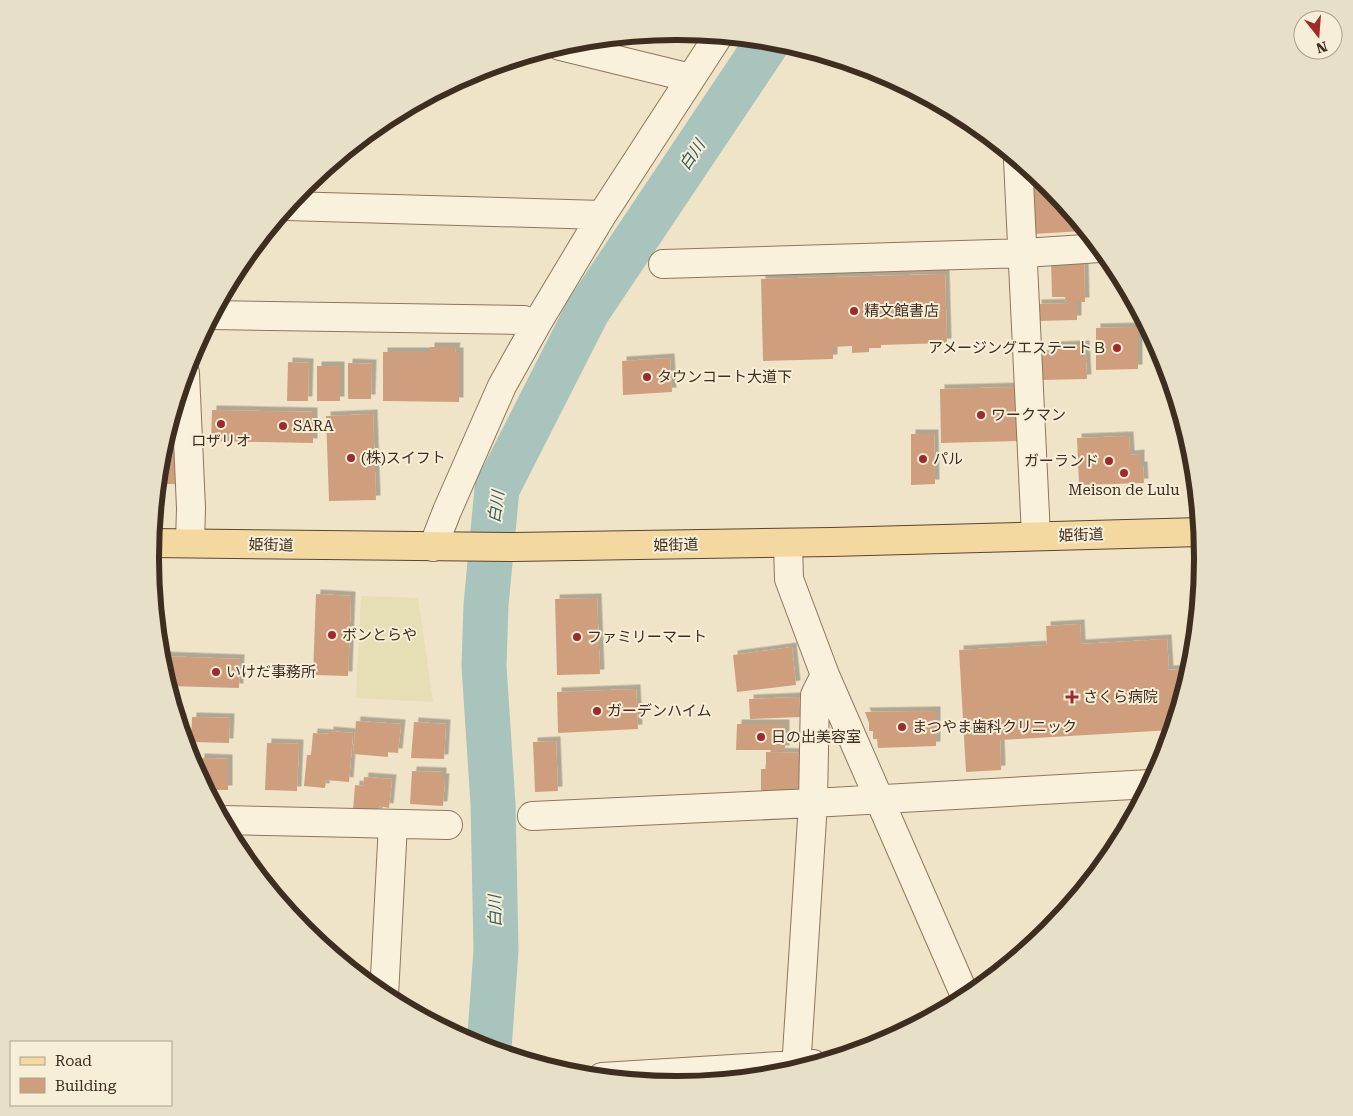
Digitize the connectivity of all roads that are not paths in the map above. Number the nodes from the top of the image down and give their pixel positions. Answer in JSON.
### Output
{"nodes":[{"id":1,"x":715,"y":41,"type":"edge"},
{"id":2,"x":576,"y":50,"type":"edge"},
{"id":3,"x":690,"y":78,"type":"junction"},
{"id":4,"x":1019,"y":170,"type":"edge"},
{"id":5,"x":296,"y":206,"type":"edge"},
{"id":6,"x":602,"y":215,"type":"junction"},
{"id":7,"x":1091,"y":249,"type":"edge"},
{"id":8,"x":1024,"y":253,"type":"junction"},
{"id":9,"x":663,"y":264,"type":"dead end"},
{"id":10,"x":219,"y":315,"type":"edge"},
{"id":11,"x":524,"y":320,"type":"dead end"},
{"id":12,"x":186,"y":392,"type":"edge"},
{"id":13,"x":1193,"y":532,"type":"edge"},
{"id":14,"x":1036,"y":536,"type":"junction"},
{"id":15,"x":159,"y":543,"type":"edge"},
{"id":16,"x":190,"y":543,"type":"junction"},
{"id":17,"x":788,"y":543,"type":"junction"},
{"id":18,"x":442,"y":547,"type":"junction"},
{"id":19,"x":826,"y":675,"type":"junction"},
{"id":20,"x":1142,"y":784,"type":"edge"},
{"id":21,"x":880,"y":799,"type":"junction"},
{"id":22,"x":813,"y":803,"type":"junction"},
{"id":23,"x":532,"y":816,"type":"dead end"},
{"id":24,"x":230,"y":820,"type":"edge"},
{"id":25,"x":393,"y":824,"type":"junction"},
{"id":26,"x":448,"y":825,"type":"dead end"},
{"id":27,"x":385,"y":986,"type":"edge"},
{"id":28,"x":963,"y":990,"type":"edge"},
{"id":29,"x":802,"y":1060,"type":"edge"},
{"id":30,"x":767,"y":1068,"type":"edge"},
{"id":31,"x":641,"y":1075,"type":"edge"}],
"edges":[{"from":1,"to":3,"type":"street"},
{"from":2,"to":3,"type":"street"},
{"from":3,"to":6,"type":"street"},
{"from":4,"to":8,"type":"street"},
{"from":5,"to":6,"type":"street"},
{"from":6,"to":18,"type":"street"},
{"from":7,"to":8,"type":"street"},
{"from":8,"to":9,"type":"street"},
{"from":8,"to":14,"type":"street"},
{"from":10,"to":11,"type":"street"},
{"from":12,"to":16,"type":"street"},
{"from":13,"to":14,"type":"main road","name":"姫街道"},
{"from":14,"to":17,"type":"main road","name":"姫街道"},
{"from":15,"to":16,"type":"main road","name":"姫街道"},
{"from":16,"to":18,"type":"main road","name":"姫街道"},
{"from":17,"to":18,"type":"main road","name":"姫街道"},
{"from":17,"to":19,"type":"street"},
{"from":19,"to":21,"type":"street"},
{"from":19,"to":22,"type":"street"},
{"from":20,"to":21,"type":"street"},
{"from":21,"to":22,"type":"street"},
{"from":21,"to":28,"type":"street"},
{"from":22,"to":23,"type":"street"},
{"from":22,"to":29,"type":"street"},
{"from":24,"to":25,"type":"street"},
{"from":25,"to":26,"type":"street"},
{"from":25,"to":27,"type":"street"},
{"from":30,"to":31,"type":"street"}]}
